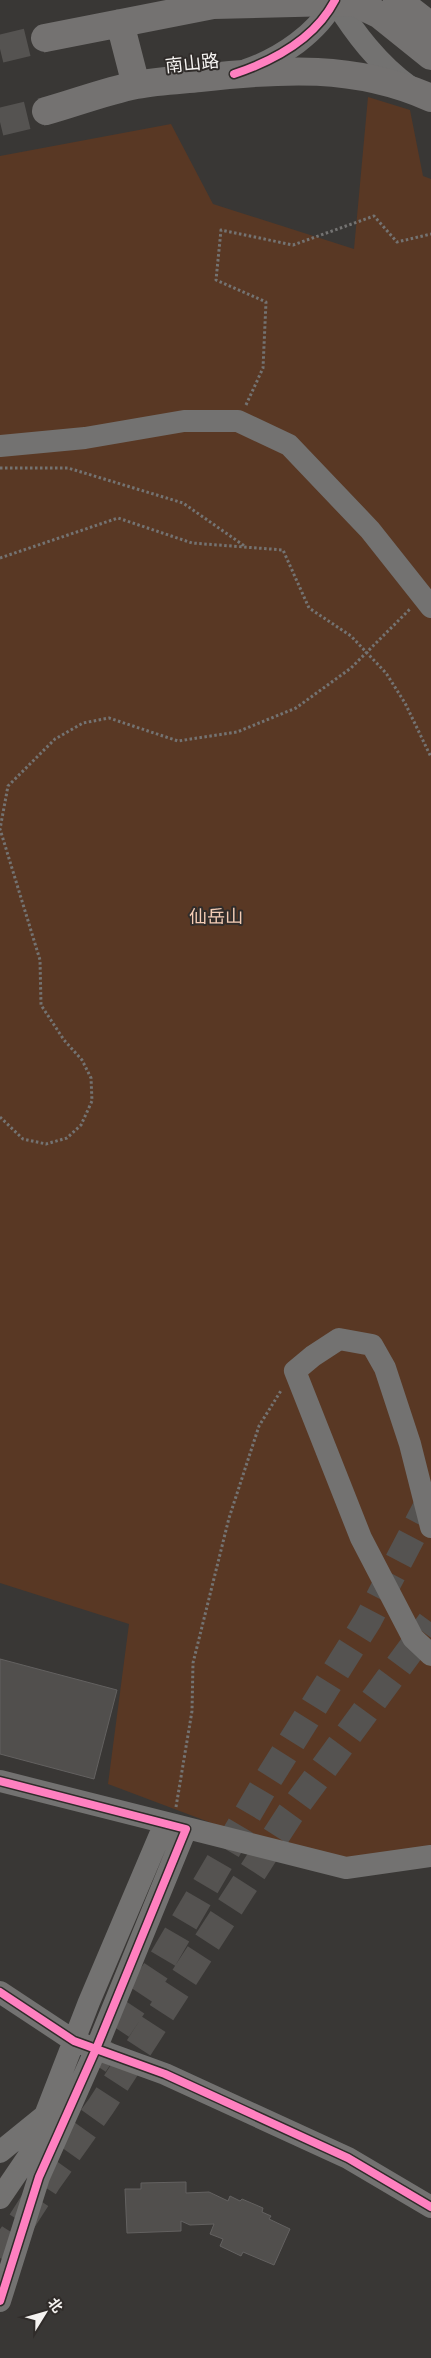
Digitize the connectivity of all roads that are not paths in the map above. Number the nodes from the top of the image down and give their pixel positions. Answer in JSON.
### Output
{"nodes":[{"id":1,"x":334,"y":0,"type":"edge"},
{"id":2,"x":215,"y":2,"type":"edge"},
{"id":3,"x":381,"y":5,"type":"edge"},
{"id":4,"x":120,"y":22,"type":"junction"},
{"id":5,"x":431,"y":26,"type":"edge"},
{"id":6,"x":45,"y":38,"type":"tunnel mouth"},
{"id":7,"x":431,"y":56,"type":"edge"},
{"id":8,"x":234,"y":74,"type":"junction"},
{"id":9,"x":136,"y":85,"type":"junction"},
{"id":10,"x":423,"y":95,"type":"edge"},
{"id":11,"x":46,"y":111,"type":"tunnel mouth"},
{"id":12,"x":0,"y":446,"type":"edge"},
{"id":13,"x":422,"y":607,"type":"edge"},
{"id":14,"x":431,"y":1527,"type":"edge"},
{"id":15,"x":431,"y":1655,"type":"edge"},
{"id":16,"x":0,"y":1781,"type":"edge"},
{"id":17,"x":175,"y":1826,"type":"junction"},
{"id":18,"x":431,"y":1856,"type":"edge"},
{"id":19,"x":0,"y":1992,"type":"edge"},
{"id":20,"x":74,"y":2042,"type":"junction"},
{"id":21,"x":96,"y":2049,"type":"junction"},
{"id":22,"x":44,"y":2117,"type":"junction"},
{"id":23,"x":0,"y":2152,"type":"edge"},
{"id":24,"x":0,"y":2198,"type":"edge"},
{"id":25,"x":431,"y":2207,"type":"edge"},
{"id":26,"x":0,"y":2301,"type":"edge"}],
"edges":[{"from":1,"to":2,"type":"main road"},
{"from":1,"to":3,"type":"main road"},
{"from":1,"to":8,"type":"street"},
{"from":1,"to":10,"type":"street"},
{"from":2,"to":4,"type":"main road"},
{"from":3,"to":5,"type":"main road"},
{"from":3,"to":7,"type":"main road"},
{"from":4,"to":6,"type":"main road"},
{"from":4,"to":9,"type":"main road"},
{"from":8,"to":9,"type":"main road","name":"南山路"},
{"from":8,"to":10,"type":"main road","name":"南山路"},
{"from":9,"to":11,"type":"main road","name":"南山路"},
{"from":12,"to":13,"type":"street"},
{"from":14,"to":15,"type":"street"},
{"from":16,"to":17,"type":"street"},
{"from":17,"to":18,"type":"street"},
{"from":17,"to":20,"type":"street"},
{"from":17,"to":21,"type":"street"},
{"from":19,"to":20,"type":"street"},
{"from":20,"to":21,"type":"street"},
{"from":20,"to":22,"type":"street"},
{"from":21,"to":25,"type":"street"},
{"from":21,"to":26,"type":"street"},
{"from":22,"to":23,"type":"street"},
{"from":22,"to":24,"type":"street"}]}
